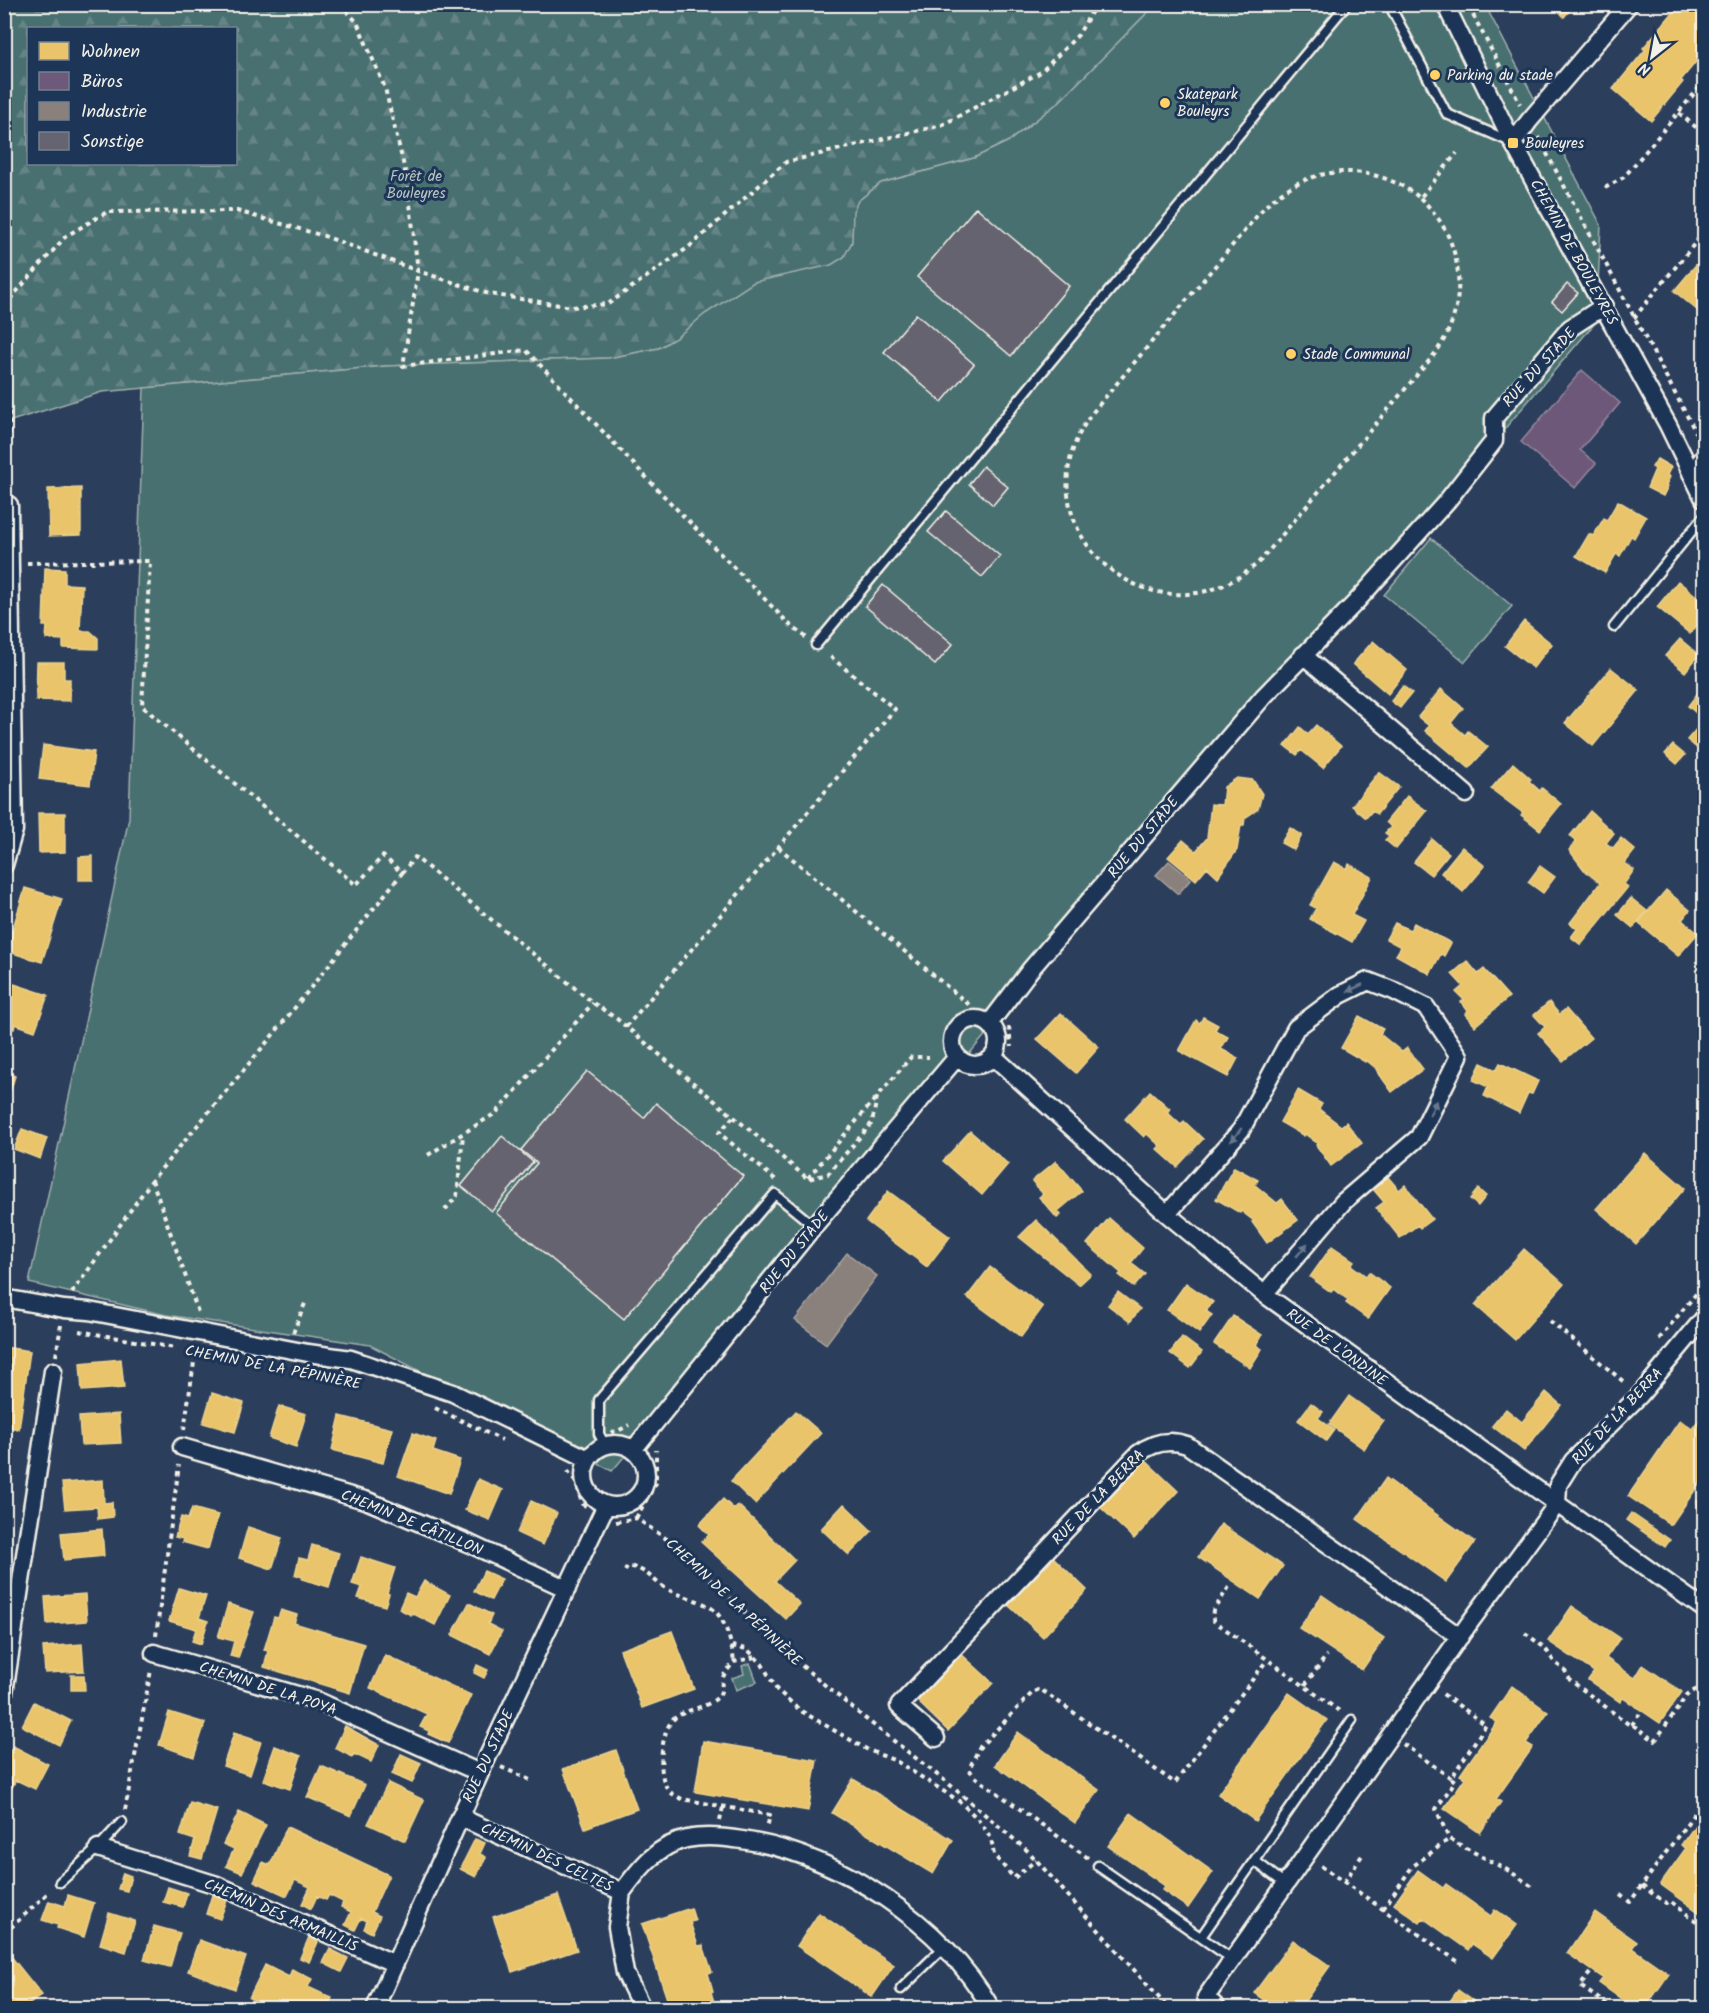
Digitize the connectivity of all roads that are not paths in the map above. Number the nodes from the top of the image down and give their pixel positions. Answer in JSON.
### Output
{"nodes":[{"id":1,"x":1347,"y":4,"type":"edge"},
{"id":2,"x":1389,"y":4,"type":"edge"},
{"id":3,"x":1445,"y":4,"type":"edge"},
{"id":4,"x":1629,"y":4,"type":"edge"},
{"id":5,"x":1514,"y":143,"type":"junction"},
{"id":6,"x":1604,"y":306,"type":"junction"},
{"id":7,"x":1704,"y":457,"type":"edge"},
{"id":8,"x":1691,"y":473,"type":"junction"},
{"id":9,"x":1704,"y":499,"type":"edge"},
{"id":10,"x":9,"y":504,"type":"road end"},
{"id":11,"x":1704,"y":516,"type":"edge"},
{"id":12,"x":1614,"y":627,"type":"dead end"},
{"id":13,"x":816,"y":645,"type":"road end"},
{"id":14,"x":1303,"y":656,"type":"junction"},
{"id":15,"x":1466,"y":794,"type":"dead end"},
{"id":16,"x":4,"y":865,"type":"edge"},
{"id":17,"x":988,"y":1024,"type":"junction"},
{"id":18,"x":993,"y":1056,"type":"junction"},
{"id":19,"x":957,"y":1057,"type":"junction"},
{"id":20,"x":1167,"y":1214,"type":"junction"},
{"id":21,"x":814,"y":1226,"type":"junction"},
{"id":22,"x":1264,"y":1294,"type":"junction"},
{"id":23,"x":4,"y":1298,"type":"edge"},
{"id":24,"x":1704,"y":1318,"type":"edge"},
{"id":25,"x":53,"y":1371,"type":"road end"},
{"id":26,"x":605,"y":1445,"type":"junction"},
{"id":27,"x":182,"y":1447,"type":"road end"},
{"id":28,"x":633,"y":1450,"type":"junction"},
{"id":29,"x":588,"y":1459,"type":"junction"},
{"id":30,"x":1557,"y":1504,"type":"junction"},
{"id":31,"x":604,"y":1510,"type":"junction"},
{"id":32,"x":567,"y":1589,"type":"junction"},
{"id":33,"x":1704,"y":1609,"type":"edge"},
{"id":34,"x":1460,"y":1637,"type":"junction"},
{"id":35,"x":154,"y":1653,"type":"road end"},
{"id":36,"x":4,"y":1693,"type":"edge"},
{"id":37,"x":1352,"y":1720,"type":"road end"},
{"id":38,"x":936,"y":1738,"type":"dead end"},
{"id":39,"x":480,"y":1773,"type":"junction"},
{"id":40,"x":460,"y":1817,"type":"junction"},
{"id":41,"x":122,"y":1822,"type":"road end"},
{"id":42,"x":98,"y":1848,"type":"junction"},
{"id":43,"x":1255,"y":1861,"type":"junction"},
{"id":44,"x":1098,"y":1866,"type":"road end"},
{"id":45,"x":60,"y":1882,"type":"road end"},
{"id":46,"x":1286,"y":1884,"type":"junction"},
{"id":47,"x":622,"y":1892,"type":"junction"},
{"id":48,"x":1201,"y":1937,"type":"junction"},
{"id":49,"x":944,"y":1947,"type":"junction"},
{"id":50,"x":1232,"y":1959,"type":"junction"},
{"id":51,"x":395,"y":1964,"type":"junction"},
{"id":52,"x":901,"y":1989,"type":"dead end"},
{"id":53,"x":375,"y":2008,"type":"edge"},
{"id":54,"x":642,"y":2008,"type":"edge"},
{"id":55,"x":991,"y":2008,"type":"edge"},
{"id":56,"x":1217,"y":2008,"type":"edge"}],
"edges":[{"from":1,"to":13,"type":"lane"},
{"from":2,"to":5,"type":"lane"},
{"from":3,"to":5,"type":"street","name":"CHEMIN DE BOULEYRES"},
{"from":4,"to":5,"type":"street"},
{"from":5,"to":6,"type":"street","name":"CHEMIN DE BOULEYRES"},
{"from":6,"to":8,"type":"street","name":"CHEMIN DE BOULEYRES"},
{"from":6,"to":14,"type":"street","name":"RUE DU STADE"},
{"from":7,"to":8,"type":"street"},
{"from":8,"to":9,"type":"street","name":"CHEMIN DE BOULEYRES"},
{"from":10,"to":16,"type":"street"},
{"from":11,"to":12,"type":"lane"},
{"from":14,"to":15,"type":"street"},
{"from":14,"to":17,"type":"street","name":"RUE DU STADE"},
{"from":17,"to":18,"type":"street"},
{"from":17,"to":19,"type":"street"},
{"from":18,"to":19,"type":"street"},
{"from":18,"to":20,"type":"street","name":"RUE DE L'ONDINE"},
{"from":19,"to":21,"type":"street","name":"RUE DU STADE"},
{"from":20,"to":22,"type":"street","name":"RUE DE L'ONDINE"},
{"from":22,"to":20,"type":"street","one_way":true},
{"from":21,"to":26,"type":"lane"},
{"from":21,"to":28,"type":"street","name":"RUE DU STADE"},
{"from":22,"to":30,"type":"street","name":"RUE DE L'ONDINE"},
{"from":23,"to":29,"type":"street","name":"CHEMIN DE LA PÉPINIÈRE"},
{"from":24,"to":30,"type":"street","name":"RUE DE LA BERRA"},
{"from":25,"to":36,"type":"street"},
{"from":26,"to":28,"type":"street"},
{"from":26,"to":29,"type":"street"},
{"from":27,"to":32,"type":"street","name":"CHEMIN DE CÂTILLON"},
{"from":28,"to":31,"type":"street"},
{"from":29,"to":31,"type":"street"},
{"from":30,"to":33,"type":"street","name":"RUE DE L'ONDINE"},
{"from":30,"to":34,"type":"street","name":"RUE DE LA BERRA"},
{"from":31,"to":32,"type":"street","name":"RUE DU STADE"},
{"from":32,"to":39,"type":"street","name":"RUE DU STADE"},
{"from":34,"to":38,"type":"street","name":"RUE DE LA BERRA"},
{"from":34,"to":46,"type":"street","name":"RUE DE LA BERRA"},
{"from":35,"to":39,"type":"street","name":"CHEMIN DE LA POYA"},
{"from":37,"to":43,"type":"lane"},
{"from":39,"to":40,"type":"street","name":"RUE DU STADE"},
{"from":40,"to":47,"type":"street","name":"CHEMIN DES CELTES"},
{"from":40,"to":51,"type":"street","name":"RUE DU STADE"},
{"from":41,"to":42,"type":"lane"},
{"from":42,"to":45,"type":"lane"},
{"from":42,"to":51,"type":"street","name":"CHEMIN DES ARMAILLIS"},
{"from":43,"to":46,"type":"lane"},
{"from":43,"to":48,"type":"lane"},
{"from":44,"to":48,"type":"lane"},
{"from":46,"to":50,"type":"street","name":"RUE DE LA BERRA"},
{"from":47,"to":49,"type":"street"},
{"from":47,"to":54,"type":"street","name":"CHEMIN DES CELTES"},
{"from":48,"to":50,"type":"lane"},
{"from":49,"to":52,"type":"lane"},
{"from":49,"to":55,"type":"street"},
{"from":50,"to":56,"type":"street","name":"RUE DE LA BERRA"},
{"from":51,"to":53,"type":"street","name":"RUE DU STADE"}]}
